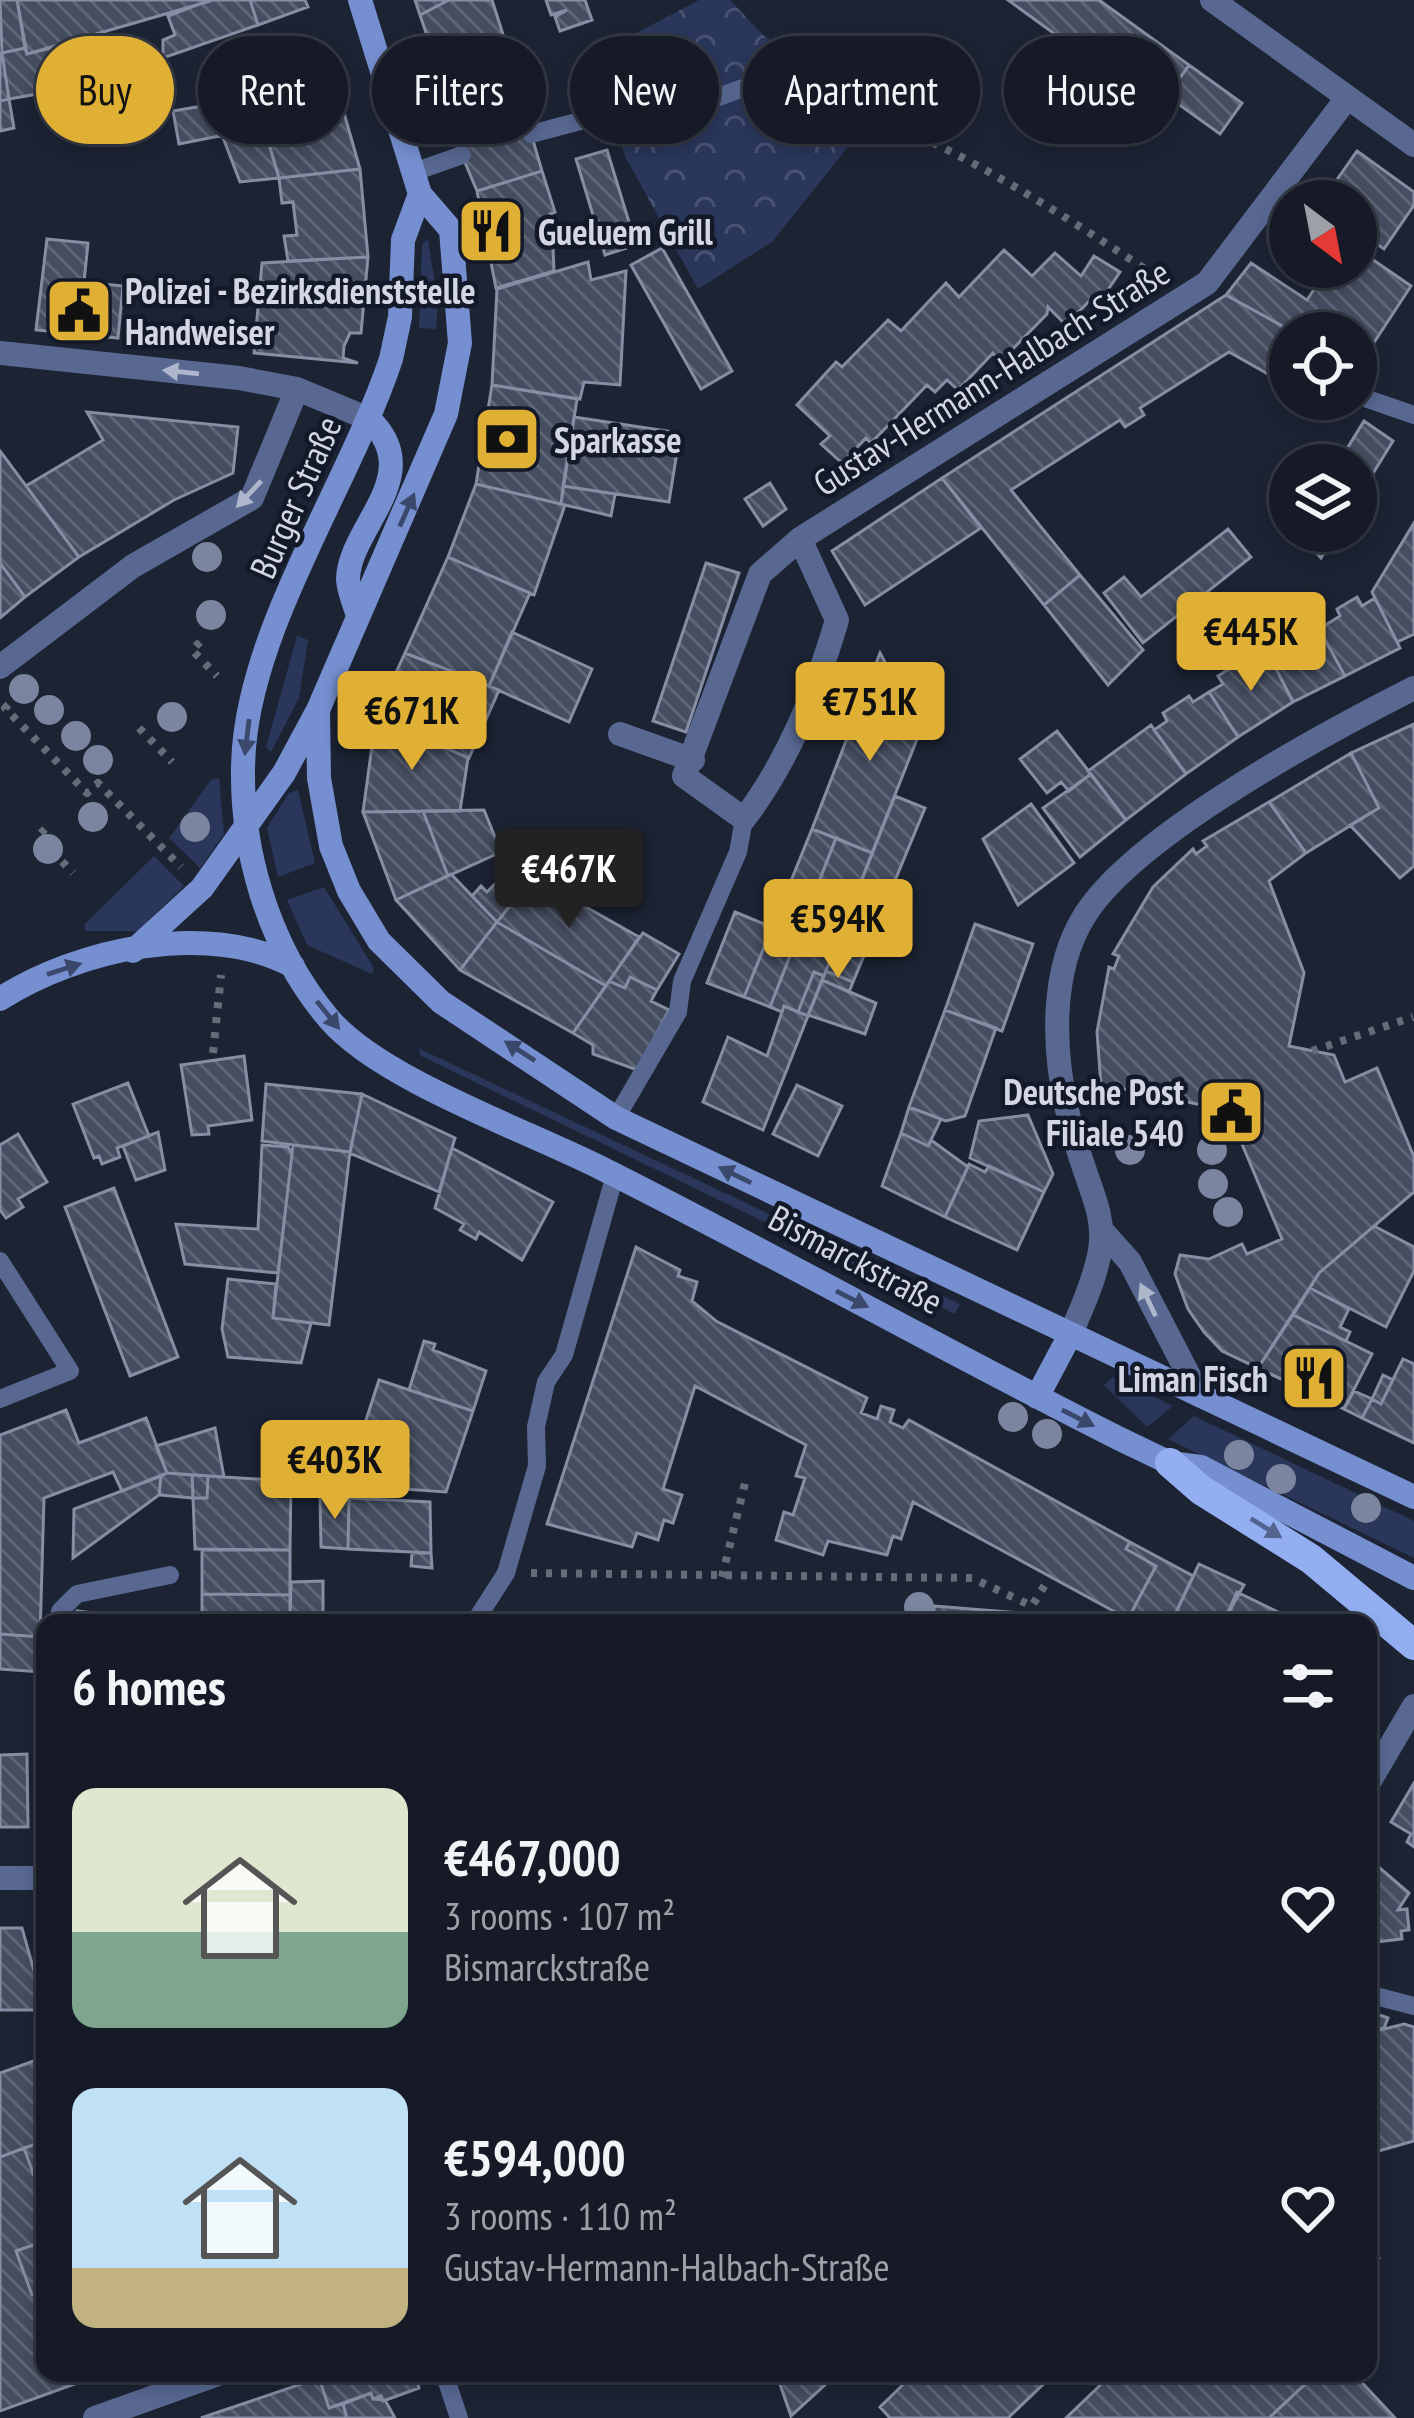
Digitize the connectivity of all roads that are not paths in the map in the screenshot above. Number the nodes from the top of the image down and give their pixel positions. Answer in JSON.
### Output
{"nodes":[{"id":1,"x":360,"y":0,"type":"edge"},
{"id":2,"x":1212,"y":0,"type":"edge"},
{"id":3,"x":743,"y":88,"type":"edge"},
{"id":4,"x":1347,"y":98,"type":"junction"},
{"id":5,"x":546,"y":130,"type":"edge"},
{"id":6,"x":1414,"y":145,"type":"edge"},
{"id":7,"x":462,"y":155,"type":"dead end"},
{"id":8,"x":417,"y":183,"type":"junction"},
{"id":9,"x":0,"y":353,"type":"edge"},
{"id":10,"x":297,"y":389,"type":"junction"},
{"id":11,"x":1377,"y":403,"type":"edge"},
{"id":12,"x":1414,"y":416,"type":"edge"},
{"id":13,"x":369,"y":419,"type":"junction"},
{"id":14,"x":800,"y":539,"type":"junction"},
{"id":15,"x":358,"y":616,"type":"junction"},
{"id":16,"x":5,"y":674,"type":"edge"},
{"id":17,"x":1414,"y":688,"type":"edge"},
{"id":18,"x":319,"y":710,"type":"junction"},
{"id":19,"x":620,"y":734,"type":"dead end"},
{"id":20,"x":692,"y":760,"type":"junction"},
{"id":21,"x":743,"y":819,"type":"junction"},
{"id":22,"x":246,"y":830,"type":"junction"},
{"id":23,"x":263,"y":897,"type":"joint"},
{"id":24,"x":133,"y":952,"type":"junction"},
{"id":25,"x":292,"y":966,"type":"junction"},
{"id":26,"x":0,"y":999,"type":"edge"},
{"id":27,"x":616,"y":1118,"type":"junction"},
{"id":28,"x":615,"y":1175,"type":"junction"},
{"id":29,"x":1105,"y":1234,"type":"junction"},
{"id":30,"x":0,"y":1262,"type":"edge"},
{"id":31,"x":1070,"y":1335,"type":"junction"},
{"id":32,"x":1199,"y":1395,"type":"junction"},
{"id":33,"x":1037,"y":1397,"type":"junction"},
{"id":34,"x":0,"y":1399,"type":"edge"},
{"id":35,"x":1170,"y":1462,"type":"junction"},
{"id":36,"x":1414,"y":1497,"type":"edge"},
{"id":37,"x":170,"y":1575,"type":"dead end"},
{"id":38,"x":1414,"y":1578,"type":"edge"},
{"id":39,"x":60,"y":1614,"type":"edge"},
{"id":40,"x":479,"y":1614,"type":"edge"},
{"id":41,"x":1377,"y":1614,"type":"edge"},
{"id":42,"x":1377,"y":1614,"type":"edge"},
{"id":43,"x":1414,"y":1645,"type":"edge"},
{"id":44,"x":1414,"y":1706,"type":"edge"},
{"id":45,"x":1377,"y":1769,"type":"edge"},
{"id":46,"x":0,"y":1878,"type":"edge"},
{"id":47,"x":36,"y":1878,"type":"edge"},
{"id":48,"x":1377,"y":1996,"type":"edge"},
{"id":49,"x":1414,"y":2006,"type":"edge"},
{"id":50,"x":195,"y":2382,"type":"edge"},
{"id":51,"x":447,"y":2382,"type":"edge"},
{"id":52,"x":95,"y":2418,"type":"edge"},
{"id":53,"x":459,"y":2418,"type":"edge"}],
"edges":[{"from":1,"to":8,"type":"main road"},
{"from":2,"to":4,"type":"street"},
{"from":3,"to":5,"type":"lane"},
{"from":4,"to":6,"type":"street"},
{"from":4,"to":14,"type":"street","name":"Gustav-Hermann-Halbach-Straße"},
{"from":7,"to":8,"type":"lane"},
{"from":8,"to":13,"type":"main road","name":"Burger Straße"},
{"from":15,"to":8,"type":"main road","one_way":true},
{"from":10,"to":9,"type":"street","one_way":true},
{"from":10,"to":13,"type":"street"},
{"from":10,"to":16,"type":"street","one_way":true},
{"from":11,"to":12,"type":"lane"},
{"from":13,"to":15,"type":"main road"},
{"from":13,"to":22,"type":"main road","name":"Burger Straße","one_way":true},
{"from":14,"to":20,"type":"street","name":"Gustav-Hermann-Halbach-Straße"},
{"from":14,"to":21,"type":"street","name":"Gustav-Hermann-Halbach-Straße"},
{"from":15,"to":18,"type":"main road"},
{"from":17,"to":29,"type":"street"},
{"from":18,"to":22,"type":"main road"},
{"from":27,"to":18,"type":"main road","name":"Bismarckstraße","one_way":true},
{"from":19,"to":20,"type":"street"},
{"from":20,"to":21,"type":"street"},
{"from":21,"to":27,"type":"lane"},
{"from":22,"to":23,"type":"main road","name":"Burger Straße"},
{"from":22,"to":24,"type":"main road"},
{"from":23,"to":25,"type":"main road","name":"Bismarckstraße"},
{"from":24,"to":25,"type":"main road"},
{"from":26,"to":24,"type":"main road","one_way":true},
{"from":25,"to":28,"type":"main road","name":"Bismarckstraße","one_way":true},
{"from":31,"to":27,"type":"main road","name":"Bismarckstraße","one_way":true},
{"from":28,"to":33,"type":"main road","name":"Bismarckstraße","one_way":true},
{"from":28,"to":40,"type":"lane"},
{"from":29,"to":31,"type":"street"},
{"from":32,"to":29,"type":"street","one_way":true},
{"from":30,"to":34,"type":"lane"},
{"from":31,"to":32,"type":"main road","name":"Bismarckstraße"},
{"from":31,"to":33,"type":"main road"},
{"from":32,"to":36,"type":"main road","name":"Bismarckstraße"},
{"from":33,"to":35,"type":"main road","name":"Bismarckstraße","one_way":true},
{"from":35,"to":38,"type":"main road","name":"Bismarckstraße"},
{"from":35,"to":41,"type":"main road","one_way":true},
{"from":37,"to":39,"type":"lane"},
{"from":42,"to":43,"type":"main road","one_way":true},
{"from":44,"to":45,"type":"street"},
{"from":46,"to":47,"type":"street"},
{"from":48,"to":49,"type":"lane"},
{"from":50,"to":52,"type":"street"},
{"from":51,"to":53,"type":"lane"}]}
